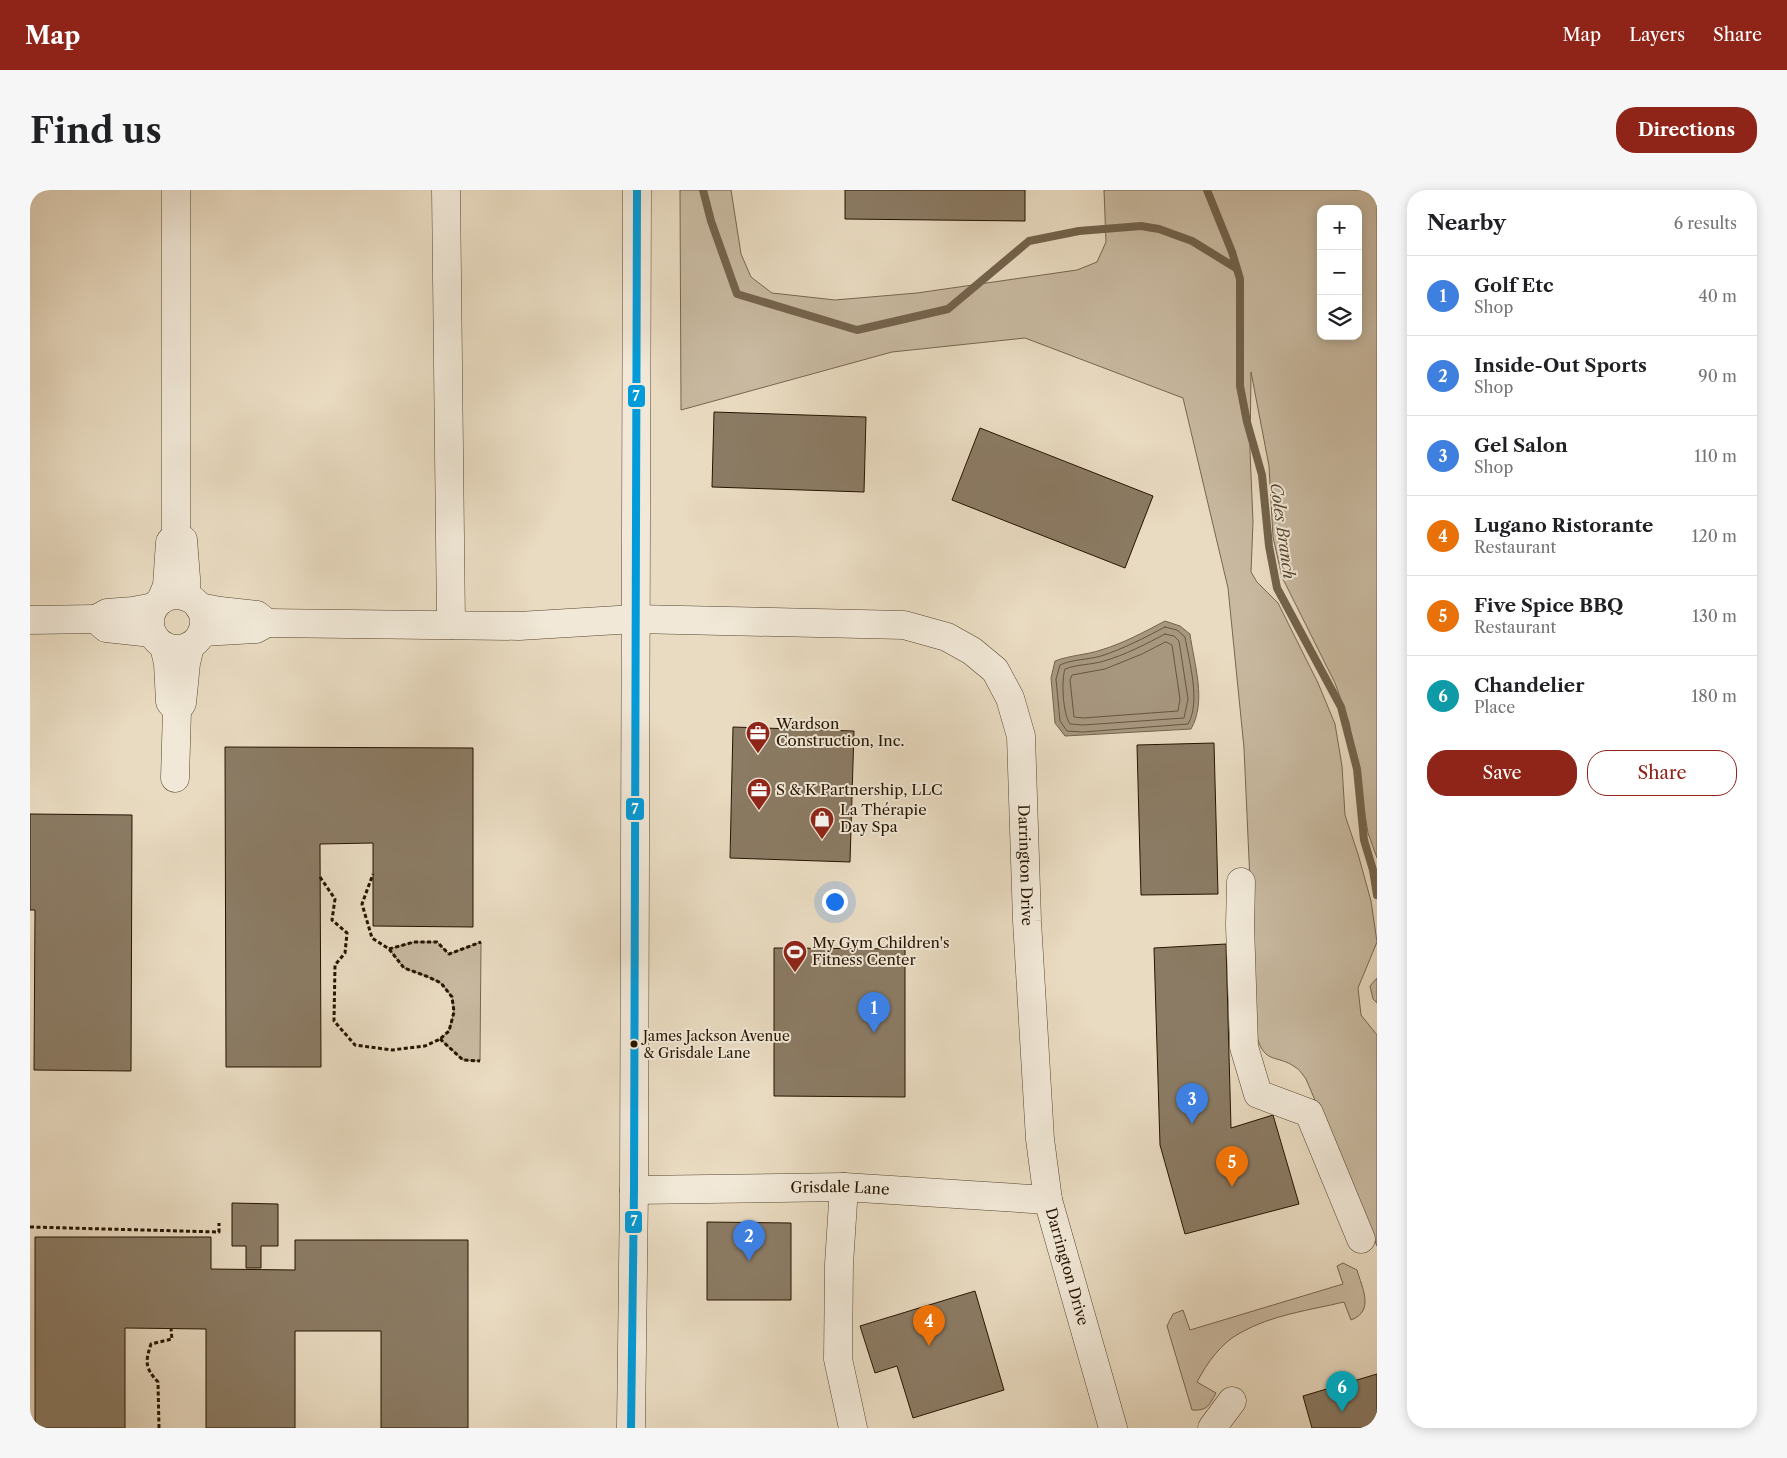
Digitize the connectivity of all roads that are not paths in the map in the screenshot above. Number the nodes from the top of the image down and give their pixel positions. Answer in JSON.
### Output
{"nodes":[{"id":1,"x":176,"y":190,"type":"edge"},
{"id":2,"x":446,"y":190,"type":"edge"},
{"id":3,"x":637,"y":190,"type":"edge"},
{"id":4,"x":635,"y":619,"type":"junction"},
{"id":5,"x":30,"y":620,"type":"edge"},
{"id":6,"x":176,"y":621,"type":"junction"},
{"id":7,"x":451,"y":625,"type":"junction"},
{"id":8,"x":175,"y":778,"type":"dead end"},
{"id":9,"x":1241,"y":882,"type":"dead end"},
{"id":10,"x":844,"y":1187,"type":"junction"},
{"id":11,"x":634,"y":1190,"type":"junction"},
{"id":12,"x":1048,"y":1200,"type":"junction"},
{"id":13,"x":1361,"y":1239,"type":"dead end"},
{"id":14,"x":1232,"y":1400,"type":"dead end"},
{"id":15,"x":631,"y":1428,"type":"edge"},
{"id":16,"x":853,"y":1428,"type":"edge"},
{"id":17,"x":1113,"y":1428,"type":"edge"},
{"id":18,"x":1212,"y":1428,"type":"edge"}],
"edges":[{"from":1,"to":6,"type":"street"},
{"from":2,"to":7,"type":"street"},
{"from":3,"to":4,"type":"street"},
{"from":4,"to":7,"type":"street","name":"Darrington Drive"},
{"from":4,"to":11,"type":"street"},
{"from":4,"to":12,"type":"street","name":"Darrington Drive"},
{"from":5,"to":6,"type":"street","name":"Darrington Drive"},
{"from":6,"to":7,"type":"street","name":"Darrington Drive"},
{"from":6,"to":8,"type":"street"},
{"from":9,"to":13,"type":"street"},
{"from":10,"to":11,"type":"street","name":"Grisdale Lane"},
{"from":10,"to":12,"type":"street","name":"Grisdale Lane"},
{"from":10,"to":16,"type":"street"},
{"from":11,"to":15,"type":"street"},
{"from":12,"to":17,"type":"street","name":"Darrington Drive"},
{"from":14,"to":18,"type":"street"}]}
